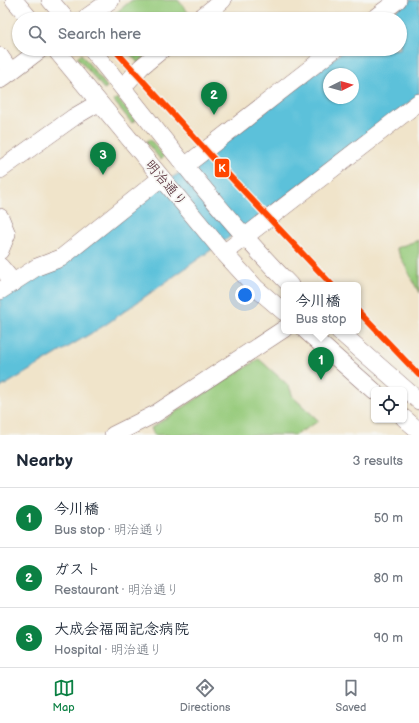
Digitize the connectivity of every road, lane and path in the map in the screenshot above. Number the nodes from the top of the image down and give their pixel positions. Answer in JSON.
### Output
{"nodes":[{"id":1,"x":14,"y":0,"type":"edge"},
{"id":2,"x":50,"y":0,"type":"edge"},
{"id":3,"x":111,"y":0,"type":"edge"},
{"id":4,"x":223,"y":0,"type":"edge"},
{"id":5,"x":398,"y":0,"type":"edge"},
{"id":6,"x":24,"y":12,"type":"edge"},
{"id":7,"x":60,"y":12,"type":"edge"},
{"id":8,"x":94,"y":12,"type":"edge"},
{"id":9,"x":208,"y":12,"type":"edge"},
{"id":10,"x":383,"y":12,"type":"edge"},
{"id":11,"x":0,"y":56,"type":"edge"},
{"id":12,"x":32,"y":56,"type":"edge"},
{"id":13,"x":61,"y":56,"type":"edge"},
{"id":14,"x":97,"y":56,"type":"edge"},
{"id":15,"x":154,"y":56,"type":"edge"},
{"id":16,"x":326,"y":56,"type":"edge"},
{"id":17,"x":5,"y":76,"type":"edge"},
{"id":18,"x":123,"y":88,"type":"junction"},
{"id":19,"x":419,"y":102,"type":"edge"},
{"id":20,"x":98,"y":103,"type":"junction"},
{"id":21,"x":186,"y":166,"type":"junction"},
{"id":22,"x":0,"y":170,"type":"edge"},
{"id":23,"x":161,"y":178,"type":"junction"},
{"id":24,"x":0,"y":217,"type":"edge"},
{"id":25,"x":243,"y":234,"type":"junction"},
{"id":26,"x":0,"y":251,"type":"edge"},
{"id":27,"x":224,"y":253,"type":"junction"},
{"id":28,"x":0,"y":266,"type":"edge"},
{"id":29,"x":287,"y":282,"type":"edge"},
{"id":30,"x":7,"y":287,"type":"edge"},
{"id":31,"x":281,"y":309,"type":"edge"},
{"id":32,"x":281,"y":331,"type":"edge"},
{"id":33,"x":309,"y":334,"type":"edge"},
{"id":34,"x":342,"y":334,"type":"edge"},
{"id":35,"x":371,"y":388,"type":"edge"},
{"id":36,"x":419,"y":401,"type":"edge"},
{"id":37,"x":407,"y":421,"type":"edge"},
{"id":38,"x":419,"y":431,"type":"edge"},
{"id":39,"x":113,"y":435,"type":"edge"}],
"edges":[{"from":1,"to":6,"type":"street"},
{"from":2,"to":7,"type":"street"},
{"from":3,"to":8,"type":"street"},
{"from":4,"to":9,"type":"street"},
{"from":5,"to":10,"type":"street"},
{"from":11,"to":17,"type":"street"},
{"from":12,"to":17,"type":"street"},
{"from":13,"to":20,"type":"street","name":"明治通り"},
{"from":14,"to":18,"type":"street","name":"明治通り"},
{"from":15,"to":18,"type":"street"},
{"from":16,"to":21,"type":"street"},
{"from":18,"to":21,"type":"street","name":"明治通り"},
{"from":19,"to":25,"type":"street"},
{"from":20,"to":22,"type":"street"},
{"from":20,"to":23,"type":"street","name":"明治通り"},
{"from":21,"to":25,"type":"street","name":"明治通り"},
{"from":23,"to":27,"type":"street","name":"明治通り"},
{"from":23,"to":30,"type":"street"},
{"from":24,"to":26,"type":"street"},
{"from":25,"to":27,"type":"street"},
{"from":25,"to":29,"type":"street","name":"明治通り"},
{"from":27,"to":31,"type":"street","name":"明治通り"},
{"from":28,"to":30,"type":"street"},
{"from":32,"to":39,"type":"street"},
{"from":33,"to":35,"type":"street"},
{"from":34,"to":36,"type":"street"},
{"from":37,"to":38,"type":"street"}]}
